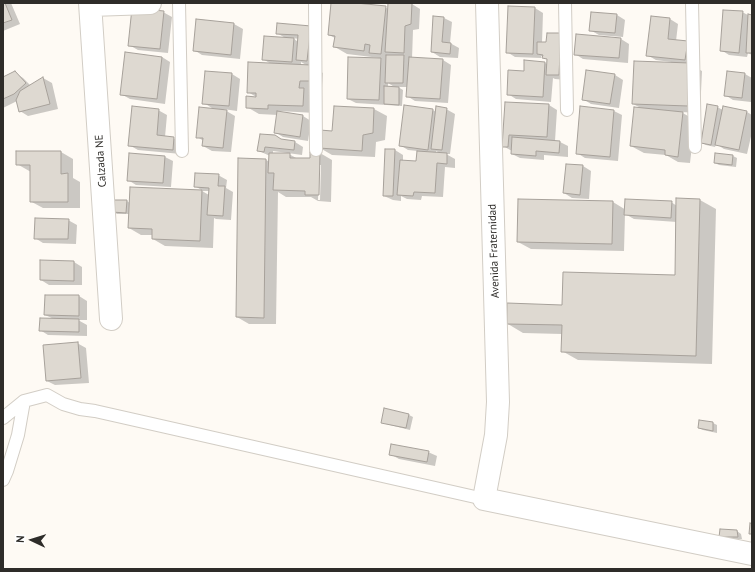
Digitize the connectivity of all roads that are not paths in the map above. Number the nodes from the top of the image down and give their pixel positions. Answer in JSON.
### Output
{"nodes":[{"id":1,"x":150,"y":3,"type":"edge"},
{"id":2,"x":179,"y":3,"type":"edge"},
{"id":3,"x":316,"y":3,"type":"edge"},
{"id":4,"x":487,"y":3,"type":"edge"},
{"id":5,"x":565,"y":3,"type":"edge"},
{"id":6,"x":692,"y":3,"type":"edge"},
{"id":7,"x":91,"y":4,"type":"edge"},
{"id":8,"x":567,"y":110,"type":"dead end"},
{"id":9,"x":695,"y":147,"type":"dead end"},
{"id":10,"x":316,"y":150,"type":"dead end"},
{"id":11,"x":182,"y":151,"type":"dead end"},
{"id":12,"x":110,"y":319,"type":"dead end"},
{"id":13,"x":24,"y":401,"type":"junction"},
{"id":14,"x":3,"y":418,"type":"edge"},
{"id":15,"x":3,"y":480,"type":"edge"},
{"id":16,"x":484,"y":499,"type":"junction"},
{"id":17,"x":752,"y":554,"type":"edge"}],
"edges":[{"from":1,"to":7,"type":"street"},
{"from":2,"to":11,"type":"lane"},
{"from":3,"to":10,"type":"lane"},
{"from":4,"to":16,"type":"street","name":"Avenida Fraternidad"},
{"from":5,"to":8,"type":"lane"},
{"from":6,"to":9,"type":"lane"},
{"from":7,"to":12,"type":"street","name":"Calzada NE"},
{"from":13,"to":14,"type":"lane"},
{"from":13,"to":15,"type":"lane"},
{"from":13,"to":16,"type":"lane"},
{"from":16,"to":17,"type":"street"}]}
